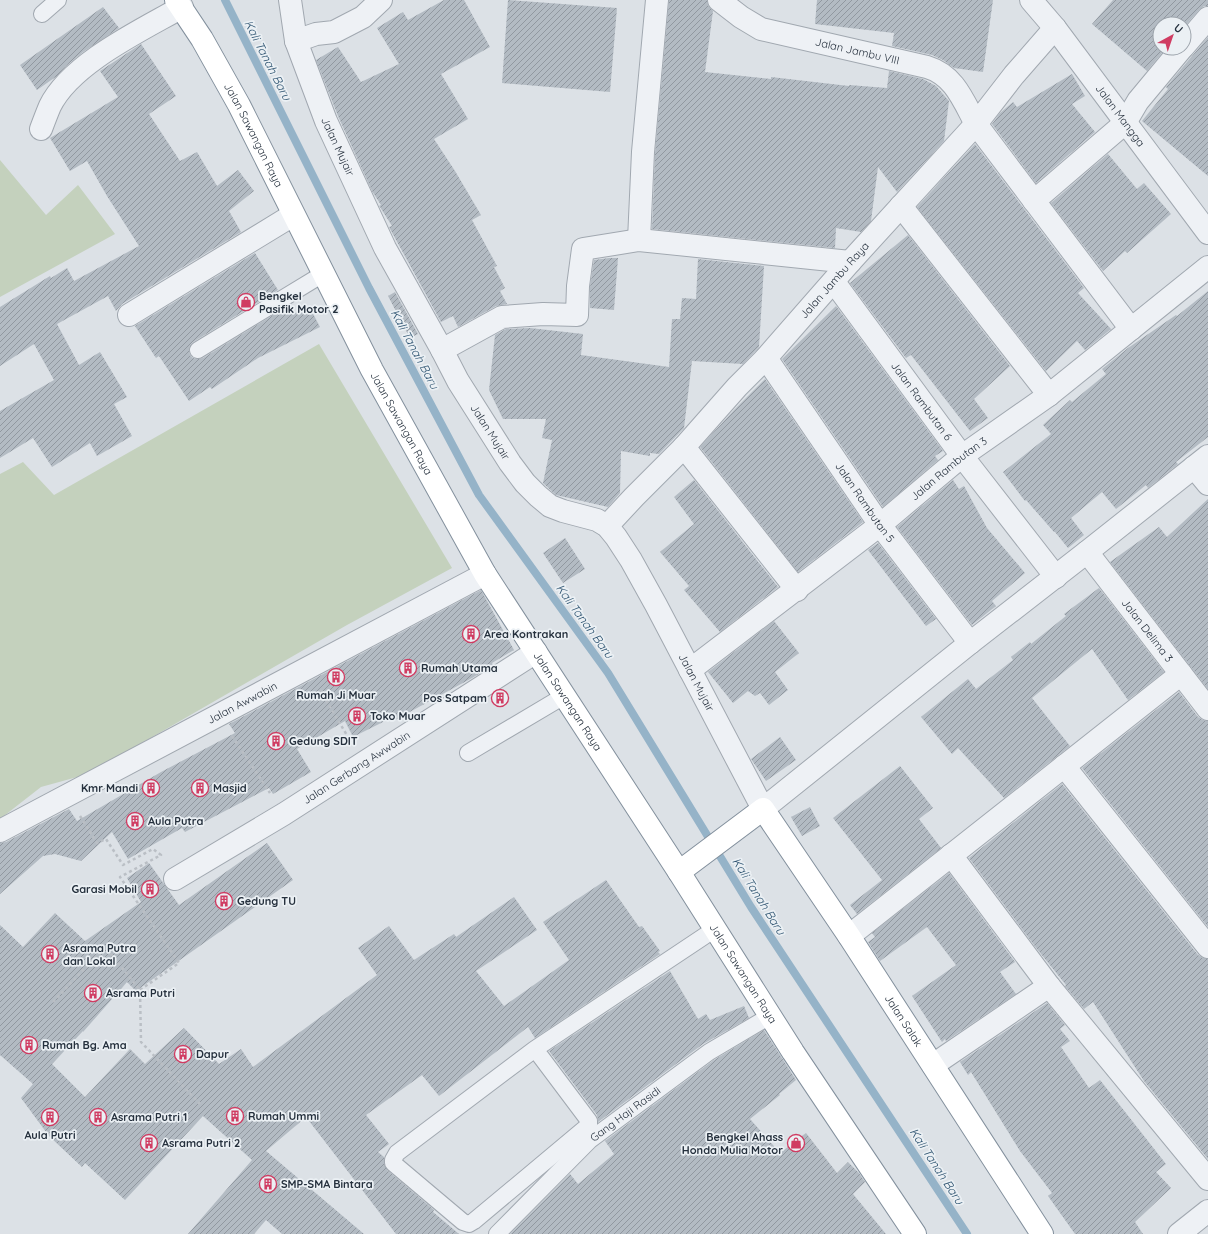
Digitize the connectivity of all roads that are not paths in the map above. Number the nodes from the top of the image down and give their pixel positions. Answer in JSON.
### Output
{"nodes":[{"id":1,"x":58,"y":0,"type":"edge"},
{"id":2,"x":290,"y":0,"type":"edge"},
{"id":3,"x":382,"y":0,"type":"edge"},
{"id":4,"x":657,"y":0,"type":"edge"},
{"id":5,"x":719,"y":0,"type":"edge"},
{"id":6,"x":1030,"y":0,"type":"edge"},
{"id":7,"x":179,"y":3,"type":"edge"},
{"id":8,"x":42,"y":14,"type":"dead end"},
{"id":9,"x":1208,"y":18,"type":"edge"},
{"id":10,"x":1055,"y":28,"type":"junction"},
{"id":11,"x":1192,"y":37,"type":"edge"},
{"id":12,"x":296,"y":41,"type":"junction"},
{"id":13,"x":1176,"y":56,"type":"edge"},
{"id":14,"x":1126,"y":123,"type":"junction"},
{"id":15,"x":976,"y":124,"type":"junction"},
{"id":16,"x":42,"y":129,"type":"dead end"},
{"id":17,"x":1034,"y":201,"type":"junction"},
{"id":18,"x":901,"y":206,"type":"junction"},
{"id":19,"x":293,"y":215,"type":"junction"},
{"id":20,"x":1208,"y":233,"type":"edge"},
{"id":21,"x":639,"y":240,"type":"junction"},
{"id":22,"x":850,"y":262,"type":"junction"},
{"id":23,"x":1208,"y":267,"type":"edge"},
{"id":24,"x":323,"y":274,"type":"junction"},
{"id":25,"x":834,"y":282,"type":"junction"},
{"id":26,"x":129,"y":315,"type":"dead end"},
{"id":27,"x":1131,"y":329,"type":"junction"},
{"id":28,"x":198,"y":350,"type":"dead end"},
{"id":29,"x":442,"y":350,"type":"junction"},
{"id":30,"x":766,"y":358,"type":"junction"},
{"id":31,"x":1049,"y":395,"type":"junction"},
{"id":32,"x":684,"y":447,"type":"junction"},
{"id":33,"x":962,"y":456,"type":"junction"},
{"id":34,"x":1201,"y":461,"type":"edge"},
{"id":35,"x":1208,"y":484,"type":"edge"},
{"id":36,"x":607,"y":526,"type":"junction"},
{"id":37,"x":880,"y":526,"type":"junction"},
{"id":38,"x":1087,"y":552,"type":"junction"},
{"id":39,"x":485,"y":574,"type":"junction"},
{"id":40,"x":1056,"y":577,"type":"junction"},
{"id":41,"x":797,"y":590,"type":"junction"},
{"id":42,"x":970,"y":643,"type":"junction"},
{"id":43,"x":536,"y":652,"type":"junction"},
{"id":44,"x":690,"y":670,"type":"junction"},
{"id":45,"x":1181,"y":674,"type":"junction"},
{"id":46,"x":564,"y":696,"type":"junction"},
{"id":47,"x":1208,"y":709,"type":"edge"},
{"id":48,"x":468,"y":754,"type":"dead end"},
{"id":49,"x":1064,"y":766,"type":"junction"},
{"id":50,"x":763,"y":809,"type":"junction"},
{"id":51,"x":0,"y":831,"type":"edge"},
{"id":52,"x":951,"y":855,"type":"junction"},
{"id":53,"x":679,"y":872,"type":"junction"},
{"id":54,"x":175,"y":879,"type":"dead end"},
{"id":55,"x":715,"y":929,"type":"junction"},
{"id":56,"x":849,"y":936,"type":"junction"},
{"id":57,"x":1208,"y":947,"type":"edge"},
{"id":58,"x":1049,"y":986,"type":"junction"},
{"id":59,"x":770,"y":1016,"type":"junction"},
{"id":60,"x":535,"y":1049,"type":"junction"},
{"id":61,"x":933,"y":1065,"type":"junction"},
{"id":62,"x":1208,"y":1179,"type":"edge"},
{"id":63,"x":1208,"y":1211,"type":"edge"},
{"id":64,"x":497,"y":1234,"type":"edge"},
{"id":65,"x":915,"y":1234,"type":"edge"},
{"id":66,"x":1042,"y":1234,"type":"edge"},
{"id":67,"x":1179,"y":1234,"type":"edge"}],
"edges":[{"from":1,"to":8,"type":"lane"},
{"from":2,"to":12,"type":"street","name":"Jalan Mujair"},
{"from":3,"to":12,"type":"street"},
{"from":4,"to":21,"type":"street"},
{"from":5,"to":15,"type":"street","name":"Jalan Jambu VIII"},
{"from":6,"to":10,"type":"street","name":"Jalan Mangga"},
{"from":7,"to":16,"type":"street"},
{"from":7,"to":19,"type":"highway","name":"Jalan Sawangan Raya"},
{"from":9,"to":11,"type":"street"},
{"from":10,"to":14,"type":"street","name":"Jalan Mangga"},
{"from":10,"to":15,"type":"street","name":"Jalan Jambu Raya"},
{"from":12,"to":29,"type":"street","name":"Jalan Mujair"},
{"from":13,"to":14,"type":"street"},
{"from":14,"to":17,"type":"street"},
{"from":14,"to":20,"type":"street","name":"Jalan Mangga"},
{"from":15,"to":17,"type":"street","name":"Jalan Jambu VIII"},
{"from":15,"to":18,"type":"street","name":"Jalan Jambu Raya"},
{"from":17,"to":27,"type":"street","name":"Jalan Jambu VIII"},
{"from":18,"to":22,"type":"street","name":"Jalan Jambu Raya"},
{"from":18,"to":31,"type":"street"},
{"from":19,"to":24,"type":"highway","name":"Jalan Sawangan Raya"},
{"from":19,"to":26,"type":"street"},
{"from":21,"to":22,"type":"street"},
{"from":21,"to":29,"type":"street"},
{"from":22,"to":25,"type":"street","name":"Jalan Jambu Raya"},
{"from":23,"to":27,"type":"street","name":"Jalan Rambutan 3"},
{"from":24,"to":28,"type":"lane"},
{"from":24,"to":39,"type":"highway","name":"Jalan Sawangan Raya"},
{"from":25,"to":30,"type":"street","name":"Jalan Jambu Raya"},
{"from":25,"to":33,"type":"street","name":"Jalan Rambutan 6"},
{"from":27,"to":31,"type":"street","name":"Jalan Rambutan 3"},
{"from":29,"to":36,"type":"street","name":"Jalan Mujair"},
{"from":30,"to":32,"type":"street","name":"Jalan Jambu Raya"},
{"from":30,"to":37,"type":"street","name":"Jalan Rambutan 5"},
{"from":31,"to":33,"type":"street","name":"Jalan Rambutan 3"},
{"from":32,"to":36,"type":"street","name":"Jalan Jambu Raya"},
{"from":32,"to":41,"type":"street"},
{"from":33,"to":37,"type":"street","name":"Jalan Rambutan 3"},
{"from":33,"to":40,"type":"street","name":"Jalan Rambutan 6"},
{"from":34,"to":35,"type":"street"},
{"from":34,"to":38,"type":"street"},
{"from":36,"to":44,"type":"street","name":"Jalan Mujair"},
{"from":37,"to":41,"type":"street","name":"Jalan Rambutan 3"},
{"from":37,"to":42,"type":"street","name":"Jalan Rambutan 5"},
{"from":38,"to":40,"type":"street"},
{"from":38,"to":45,"type":"street","name":"Jalan Delima 3"},
{"from":39,"to":43,"type":"highway","name":"Jalan Sawangan Raya"},
{"from":39,"to":51,"type":"street","name":"Jalan Awwabin"},
{"from":40,"to":42,"type":"street"},
{"from":41,"to":44,"type":"street","name":"Jalan Rambutan 3"},
{"from":42,"to":50,"type":"street"},
{"from":43,"to":46,"type":"highway","name":"Jalan Sawangan Raya"},
{"from":43,"to":54,"type":"street","name":"Jalan Gerbang Awwabin"},
{"from":44,"to":50,"type":"street","name":"Jalan Mujair"},
{"from":45,"to":47,"type":"street","name":"Jalan Delima 3"},
{"from":45,"to":49,"type":"street"},
{"from":46,"to":48,"type":"lane"},
{"from":46,"to":53,"type":"highway","name":"Jalan Sawangan Raya"},
{"from":49,"to":52,"type":"street"},
{"from":49,"to":57,"type":"street"},
{"from":50,"to":53,"type":"highway"},
{"from":50,"to":56,"type":"highway","name":"Jalan Salak"},
{"from":52,"to":56,"type":"street"},
{"from":52,"to":58,"type":"street"},
{"from":53,"to":55,"type":"highway","name":"Jalan Sawangan Raya"},
{"from":55,"to":59,"type":"highway","name":"Jalan Sawangan Raya"},
{"from":55,"to":60,"type":"lane"},
{"from":56,"to":61,"type":"highway","name":"Jalan Salak"},
{"from":58,"to":61,"type":"street"},
{"from":58,"to":62,"type":"street"},
{"from":59,"to":64,"type":"lane","name":"Gang Haji Rasidi"},
{"from":59,"to":65,"type":"highway","name":"Jalan Sawangan Raya"},
{"from":60,"to":60,"type":"lane"},
{"from":61,"to":66,"type":"highway","name":"Jalan Salak"},
{"from":63,"to":67,"type":"street"}]}
